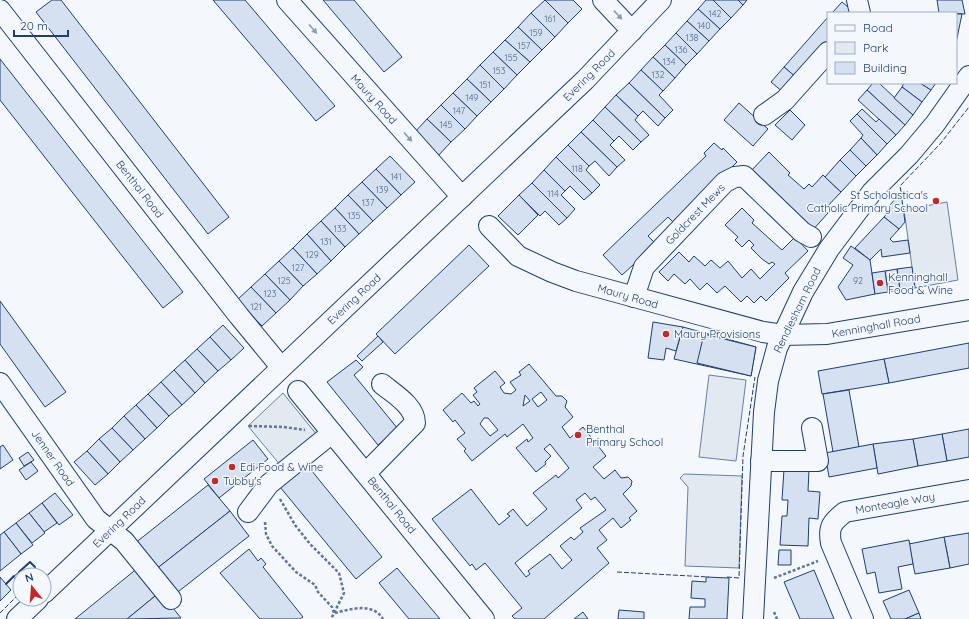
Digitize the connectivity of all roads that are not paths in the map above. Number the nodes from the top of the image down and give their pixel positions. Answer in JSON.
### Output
{"nodes":[{"id":1,"x":287,"y":0,"type":"edge"},
{"id":2,"x":603,"y":0,"type":"edge"},
{"id":3,"x":660,"y":0,"type":"edge"},
{"id":4,"x":857,"y":0,"type":"edge"},
{"id":5,"x":0,"y":10,"type":"edge"},
{"id":6,"x":860,"y":12,"type":"edge"},
{"id":7,"x":632,"y":31,"type":"junction"},
{"id":8,"x":827,"y":53,"type":"edge"},
{"id":9,"x":969,"y":76,"type":"edge"},
{"id":10,"x":764,"y":115,"type":"dead end"},
{"id":11,"x":462,"y":197,"type":"junction"},
{"id":12,"x":489,"y":226,"type":"dead end"},
{"id":13,"x":811,"y":237,"type":"dead end"},
{"id":14,"x":634,"y":297,"type":"junction"},
{"id":15,"x":969,"y":310,"type":"edge"},
{"id":16,"x":783,"y":335,"type":"junction"},
{"id":17,"x":281,"y":367,"type":"junction"},
{"id":18,"x":0,"y":383,"type":"edge"},
{"id":19,"x":382,"y":384,"type":"dead end"},
{"id":20,"x":298,"y":391,"type":"dead end"},
{"id":21,"x":812,"y":428,"type":"dead end"},
{"id":22,"x":332,"y":433,"type":"junction"},
{"id":23,"x":761,"y":461,"type":"junction"},
{"id":24,"x":366,"y":472,"type":"junction"},
{"id":25,"x":969,"y":490,"type":"edge"},
{"id":26,"x":256,"y":516,"type":"road end"},
{"id":27,"x":110,"y":530,"type":"junction"},
{"id":28,"x":52,"y":585,"type":"edge"},
{"id":29,"x":171,"y":599,"type":"dead end"},
{"id":30,"x":30,"y":607,"type":"edge"},
{"id":31,"x":17,"y":619,"type":"edge"},
{"id":32,"x":484,"y":619,"type":"edge"},
{"id":33,"x":753,"y":619,"type":"edge"},
{"id":34,"x":863,"y":619,"type":"edge"}],
"edges":[{"from":1,"to":11,"type":"street","name":"Maury Road","one_way":true},
{"from":2,"to":7,"type":"street","one_way":true},
{"from":3,"to":7,"type":"street","name":"Evering Road"},
{"from":4,"to":6,"type":"street"},
{"from":5,"to":17,"type":"street","name":"Benthal Road"},
{"from":7,"to":11,"type":"street","name":"Evering Road"},
{"from":8,"to":10,"type":"street"},
{"from":9,"to":16,"type":"street","name":"Rendlesham Road"},
{"from":11,"to":17,"type":"street","name":"Evering Road"},
{"from":12,"to":14,"type":"street","name":"Maury Road"},
{"from":13,"to":14,"type":"street","name":"Goldcrest Mews"},
{"from":14,"to":16,"type":"street","name":"Maury Road"},
{"from":15,"to":16,"type":"street","name":"Kenninghall Road"},
{"from":16,"to":23,"type":"street","name":"Rendlesham Road"},
{"from":17,"to":27,"type":"street","name":"Evering Road"},
{"from":18,"to":27,"type":"street","name":"Jenner Road"},
{"from":19,"to":24,"type":"street"},
{"from":20,"to":22,"type":"street","name":"Benthal Road"},
{"from":21,"to":23,"type":"street"},
{"from":22,"to":24,"type":"street","name":"Benthal Road"},
{"from":22,"to":26,"type":"street"},
{"from":23,"to":33,"type":"street","name":"Rendlesham Road"},
{"from":24,"to":32,"type":"street","name":"Benthal Road"},
{"from":25,"to":34,"type":"street","name":"Monteagle Way"},
{"from":27,"to":28,"type":"street","name":"Evering Road"},
{"from":27,"to":29,"type":"street","name":"Jenner Road"},
{"from":30,"to":31,"type":"street"}]}
